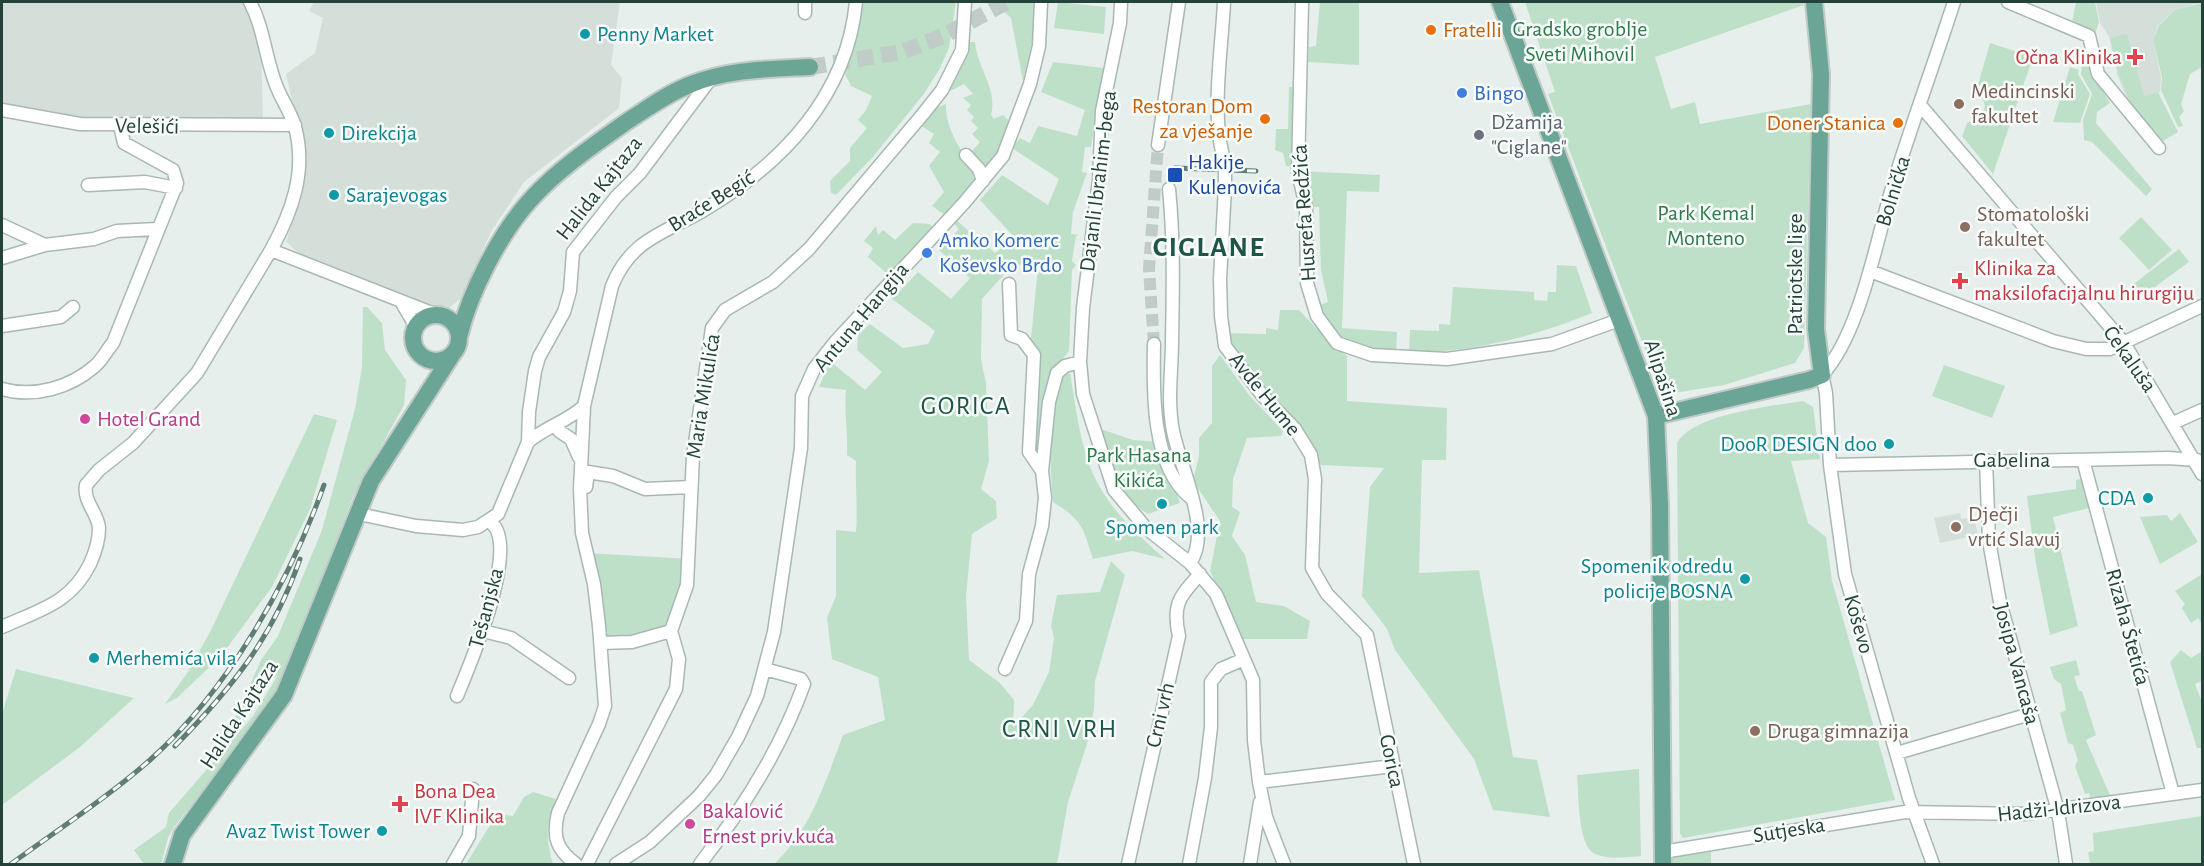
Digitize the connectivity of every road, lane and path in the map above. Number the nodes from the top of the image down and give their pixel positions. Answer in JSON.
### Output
{"nodes":[{"id":1,"x":250,"y":2,"type":"edge"},
{"id":2,"x":856,"y":2,"type":"edge"},
{"id":3,"x":965,"y":2,"type":"edge"},
{"id":4,"x":1041,"y":2,"type":"edge"},
{"id":5,"x":1121,"y":2,"type":"edge"},
{"id":6,"x":1179,"y":2,"type":"edge"},
{"id":7,"x":1224,"y":2,"type":"edge"},
{"id":8,"x":1302,"y":2,"type":"edge"},
{"id":9,"x":1500,"y":2,"type":"edge"},
{"id":10,"x":1814,"y":2,"type":"edge"},
{"id":11,"x":1954,"y":2,"type":"edge"},
{"id":12,"x":2008,"y":2,"type":"edge"},
{"id":13,"x":810,"y":67,"type":"tunnel mouth"},
{"id":14,"x":712,"y":77,"type":"junction"},
{"id":15,"x":1920,"y":105,"type":"junction"},
{"id":16,"x":2,"y":110,"type":"edge"},
{"id":17,"x":295,"y":125,"type":"junction"},
{"id":18,"x":120,"y":126,"type":"junction"},
{"id":19,"x":1158,"y":145,"type":"tunnel mouth"},
{"id":20,"x":2159,"y":148,"type":"dead end"},
{"id":21,"x":966,"y":154,"type":"dead end"},
{"id":22,"x":983,"y":181,"type":"junction"},
{"id":23,"x":88,"y":185,"type":"dead end"},
{"id":24,"x":176,"y":188,"type":"junction"},
{"id":25,"x":1168,"y":189,"type":"dead end"},
{"id":26,"x":2,"y":225,"type":"edge"},
{"id":27,"x":157,"y":229,"type":"junction"},
{"id":28,"x":45,"y":245,"type":"junction"},
{"id":29,"x":271,"y":250,"type":"junction"},
{"id":30,"x":2,"y":258,"type":"edge"},
{"id":31,"x":1870,"y":271,"type":"junction"},
{"id":32,"x":1009,"y":284,"type":"dead end"},
{"id":33,"x":471,"y":299,"type":"junction"},
{"id":34,"x":401,"y":302,"type":"junction"},
{"id":35,"x":2202,"y":306,"type":"edge"},
{"id":36,"x":73,"y":307,"type":"dead end"},
{"id":37,"x":441,"y":316,"type":"junction"},
{"id":38,"x":1619,"y":320,"type":"junction"},
{"id":39,"x":2,"y":326,"type":"edge"},
{"id":40,"x":416,"y":327,"type":"junction"},
{"id":41,"x":2124,"y":343,"type":"junction"},
{"id":42,"x":457,"y":344,"type":"junction"},
{"id":43,"x":1154,"y":344,"type":"tunnel mouth"},
{"id":44,"x":425,"y":357,"type":"junction"},
{"id":45,"x":1080,"y":362,"type":"junction"},
{"id":46,"x":1822,"y":375,"type":"junction"},
{"id":47,"x":2,"y":389,"type":"edge"},
{"id":48,"x":423,"y":398,"type":"junction"},
{"id":49,"x":584,"y":406,"type":"junction"},
{"id":50,"x":2202,"y":410,"type":"edge"},
{"id":51,"x":1656,"y":416,"type":"junction"},
{"id":52,"x":2173,"y":423,"type":"junction"},
{"id":53,"x":584,"y":426,"type":"junction"},
{"id":54,"x":544,"y":430,"type":"junction"},
{"id":55,"x":559,"y":431,"type":"junction"},
{"id":56,"x":528,"y":442,"type":"junction"},
{"id":57,"x":1986,"y":460,"type":"junction"},
{"id":58,"x":2083,"y":460,"type":"junction"},
{"id":59,"x":2198,"y":460,"type":"edge"},
{"id":60,"x":581,"y":463,"type":"junction"},
{"id":61,"x":1830,"y":465,"type":"junction"},
{"id":62,"x":1042,"y":471,"type":"junction"},
{"id":63,"x":2202,"y":474,"type":"edge"},
{"id":64,"x":691,"y":487,"type":"junction"},
{"id":65,"x":1191,"y":498,"type":"junction"},
{"id":66,"x":359,"y":514,"type":"junction"},
{"id":67,"x":488,"y":521,"type":"junction"},
{"id":68,"x":582,"y":533,"type":"junction"},
{"id":69,"x":1190,"y":563,"type":"junction"},
{"id":70,"x":1200,"y":574,"type":"junction"},
{"id":71,"x":2,"y":627,"type":"edge"},
{"id":72,"x":483,"y":631,"type":"junction"},
{"id":73,"x":671,"y":631,"type":"junction"},
{"id":74,"x":601,"y":643,"type":"junction"},
{"id":75,"x":1373,"y":657,"type":"joint"},
{"id":76,"x":1242,"y":660,"type":"junction"},
{"id":77,"x":765,"y":669,"type":"junction"},
{"id":78,"x":1005,"y":669,"type":"dead end"},
{"id":79,"x":569,"y":678,"type":"dead end"},
{"id":80,"x":457,"y":696,"type":"dead end"},
{"id":81,"x":2030,"y":714,"type":"junction"},
{"id":82,"x":1897,"y":753,"type":"junction"},
{"id":83,"x":1393,"y":766,"type":"junction"},
{"id":84,"x":1259,"y":782,"type":"junction"},
{"id":85,"x":473,"y":789,"type":"dead end"},
{"id":86,"x":2202,"y":790,"type":"edge"},
{"id":87,"x":2173,"y":794,"type":"junction"},
{"id":88,"x":1261,"y":795,"type":"junction"},
{"id":89,"x":2058,"y":811,"type":"junction"},
{"id":90,"x":1914,"y":812,"type":"junction"},
{"id":91,"x":1663,"y":858,"type":"edge"},
{"id":92,"x":572,"y":863,"type":"edge"},
{"id":93,"x":173,"y":864,"type":"edge"},
{"id":94,"x":453,"y":864,"type":"edge"},
{"id":95,"x":586,"y":864,"type":"edge"},
{"id":96,"x":616,"y":864,"type":"edge"},
{"id":97,"x":700,"y":864,"type":"edge"},
{"id":98,"x":1128,"y":864,"type":"edge"},
{"id":99,"x":1189,"y":864,"type":"edge"},
{"id":100,"x":1250,"y":864,"type":"edge"},
{"id":101,"x":1284,"y":864,"type":"edge"},
{"id":102,"x":1414,"y":864,"type":"edge"},
{"id":103,"x":1933,"y":864,"type":"edge"},
{"id":104,"x":2066,"y":864,"type":"edge"}],
"edges":[{"from":1,"to":17,"type":"street"},
{"from":2,"to":49,"type":"street","name":"Braće Begić"},
{"from":3,"to":64,"type":"street","name":"Maria Mikulića"},
{"from":4,"to":22,"type":"street","name":"Antuna Hangija"},
{"from":5,"to":45,"type":"street","name":"Dajanli Ibrahim-bega"},
{"from":6,"to":19,"type":"street"},
{"from":7,"to":75,"type":"street","name":"Avde Hume","bridge":true},
{"from":8,"to":38,"type":"street","name":"Husrefa Redžića"},
{"from":9,"to":38,"type":"main road","name":"Alipašina"},
{"from":10,"to":46,"type":"main road","name":"Patriotske lige"},
{"from":11,"to":15,"type":"street","name":"Bolnička"},
{"from":12,"to":20,"type":"street"},
{"from":13,"to":14,"type":"main road","name":"Halida Kajtaza"},
{"from":14,"to":33,"type":"main road","name":"Halida Kajtaza"},
{"from":14,"to":56,"type":"street","name":"Halida Kajtaza"},
{"from":15,"to":31,"type":"street","name":"Bolnička"},
{"from":15,"to":41,"type":"street","name":"Čekaluša"},
{"from":16,"to":18,"type":"street","name":"Velešići"},
{"from":17,"to":18,"type":"street","name":"Velešići"},
{"from":17,"to":29,"type":"street"},
{"from":18,"to":24,"type":"street"},
{"from":21,"to":22,"type":"street"},
{"from":22,"to":77,"type":"street","name":"Antuna Hangija"},
{"from":23,"to":24,"type":"street"},
{"from":24,"to":27,"type":"street"},
{"from":25,"to":65,"type":"street"},
{"from":26,"to":28,"type":"street"},
{"from":27,"to":28,"type":"street"},
{"from":27,"to":47,"type":"street"},
{"from":28,"to":30,"type":"street"},
{"from":29,"to":34,"type":"street"},
{"from":29,"to":71,"type":"street"},
{"from":31,"to":41,"type":"street"},
{"from":31,"to":46,"type":"street","name":"Bolnička"},
{"from":32,"to":62,"type":"street"},
{"from":33,"to":37,"type":"main road","name":"Halida Kajtaza"},
{"from":33,"to":42,"type":"main road","name":"Halida Kajtaza"},
{"from":34,"to":37,"type":"street"},
{"from":34,"to":40,"type":"street"},
{"from":35,"to":41,"type":"street"},
{"from":36,"to":39,"type":"street"},
{"from":37,"to":40,"type":"main road"},
{"from":37,"to":42,"type":"main road"},
{"from":38,"to":51,"type":"main road","name":"Alipašina"},
{"from":40,"to":44,"type":"main road"},
{"from":41,"to":52,"type":"street","name":"Čekaluša"},
{"from":42,"to":44,"type":"main road"},
{"from":42,"to":48,"type":"main road","name":"Halida Kajtaza"},
{"from":43,"to":65,"type":"street"},
{"from":44,"to":48,"type":"main road","name":"Halida Kajtaza"},
{"from":45,"to":62,"type":"street"},
{"from":45,"to":69,"type":"street","name":"Dajanli Ibrahim-bega"},
{"from":46,"to":51,"type":"main road"},
{"from":46,"to":61,"type":"street","name":"Koševo"},
{"from":48,"to":66,"type":"main road","name":"Halida Kajtaza"},
{"from":49,"to":53,"type":"street"},
{"from":49,"to":54,"type":"street"},
{"from":50,"to":52,"type":"street"},
{"from":51,"to":91,"type":"main road","name":"Alipašina"},
{"from":52,"to":59,"type":"street","name":"Čekaluša"},
{"from":53,"to":55,"type":"street"},
{"from":53,"to":60,"type":"street"},
{"from":54,"to":55,"type":"street"},
{"from":54,"to":56,"type":"street"},
{"from":55,"to":60,"type":"street"},
{"from":56,"to":67,"type":"street","name":"Halida Kajtaza"},
{"from":57,"to":58,"type":"street","name":"Gabelina"},
{"from":57,"to":61,"type":"street","name":"Gabelina"},
{"from":57,"to":81,"type":"street","name":"Josipa Vancaša"},
{"from":58,"to":59,"type":"street","name":"Gabelina"},
{"from":58,"to":87,"type":"street","name":"Rizaha Štetića"},
{"from":59,"to":63,"type":"street","name":"Čekaluša"},
{"from":60,"to":68,"type":"street"},
{"from":61,"to":82,"type":"street","name":"Koševo"},
{"from":62,"to":78,"type":"street"},
{"from":64,"to":68,"type":"street"},
{"from":64,"to":73,"type":"street","name":"Maria Mikulića"},
{"from":65,"to":69,"type":"street"},
{"from":66,"to":67,"type":"street"},
{"from":66,"to":93,"type":"main road","name":"Halida Kajtaza"},
{"from":67,"to":72,"type":"street","name":"Tešanjska"},
{"from":68,"to":74,"type":"street"},
{"from":69,"to":70,"type":"street","name":"Dajanli Ibrahim-bega"},
{"from":70,"to":76,"type":"street","name":"Dajanli Ibrahim-bega"},
{"from":70,"to":98,"type":"street","name":"Crni vrh"},
{"from":72,"to":79,"type":"street"},
{"from":72,"to":80,"type":"street","name":"Tešanjska"},
{"from":73,"to":74,"type":"street"},
{"from":73,"to":95,"type":"street"},
{"from":74,"to":92,"type":"street"},
{"from":75,"to":83,"type":"street","name":"Gorica"},
{"from":76,"to":84,"type":"street","name":"Dajanli Ibrahim-bega"},
{"from":76,"to":99,"type":"street","name":"Crni vrh"},
{"from":77,"to":96,"type":"street","name":"Antuna Hangija"},
{"from":77,"to":97,"type":"street"},
{"from":81,"to":82,"type":"street"},
{"from":81,"to":89,"type":"street","name":"Josipa Vancaša"},
{"from":82,"to":90,"type":"street","name":"Koševo"},
{"from":83,"to":84,"type":"street"},
{"from":83,"to":102,"type":"street","name":"Gorica"},
{"from":84,"to":88,"type":"street","name":"Dajanli Ibrahim-bega"},
{"from":85,"to":94,"type":"street"},
{"from":86,"to":87,"type":"street","name":"Hadži-Idrizova"},
{"from":87,"to":89,"type":"street","name":"Hadži-Idrizova"},
{"from":88,"to":100,"type":"street"},
{"from":88,"to":101,"type":"street"},
{"from":89,"to":90,"type":"street","name":"Hadži-Idrizova"},
{"from":89,"to":104,"type":"street","name":"Josipa Vancaša"},
{"from":90,"to":91,"type":"street","name":"Sutjeska"},
{"from":90,"to":103,"type":"street","name":"Koševo"}]}
